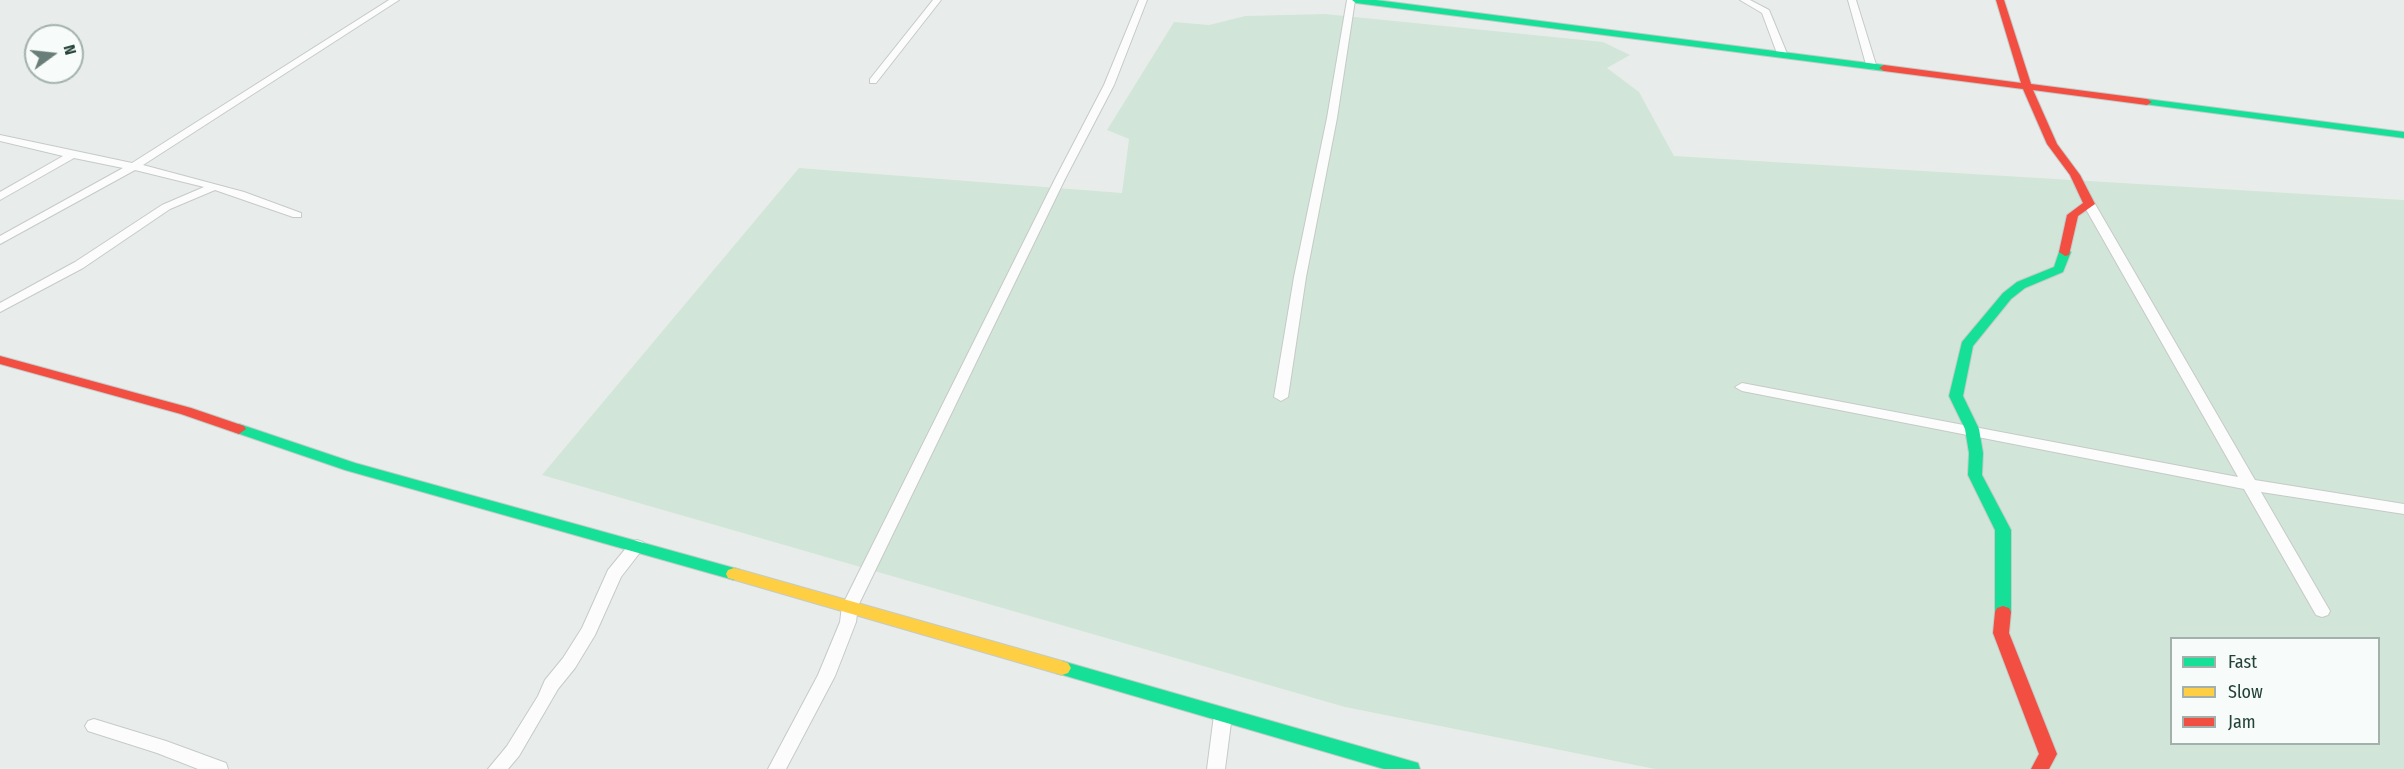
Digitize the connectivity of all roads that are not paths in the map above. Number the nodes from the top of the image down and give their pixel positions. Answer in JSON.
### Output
{"nodes":[{"id":1,"x":394,"y":0,"type":"edge"},
{"id":2,"x":937,"y":0,"type":"edge"},
{"id":3,"x":1143,"y":0,"type":"edge"},
{"id":4,"x":1351,"y":0,"type":"edge"},
{"id":5,"x":1356,"y":0,"type":"edge"},
{"id":6,"x":1743,"y":0,"type":"edge"},
{"id":7,"x":1852,"y":0,"type":"edge"},
{"id":8,"x":2000,"y":0,"type":"edge"},
{"id":9,"x":1411,"y":4,"type":"edge"},
{"id":10,"x":1783,"y":56,"type":"junction"},
{"id":11,"x":1872,"y":68,"type":"junction"},
{"id":12,"x":873,"y":81,"type":"dead end"},
{"id":13,"x":2030,"y":89,"type":"junction"},
{"id":14,"x":2404,"y":135,"type":"edge"},
{"id":15,"x":0,"y":138,"type":"edge"},
{"id":16,"x":72,"y":155,"type":"junction"},
{"id":17,"x":134,"y":166,"type":"junction"},
{"id":18,"x":214,"y":187,"type":"junction"},
{"id":19,"x":0,"y":197,"type":"edge"},
{"id":20,"x":2089,"y":204,"type":"junction"},
{"id":21,"x":297,"y":215,"type":"dead end"},
{"id":22,"x":0,"y":241,"type":"edge"},
{"id":23,"x":0,"y":308,"type":"edge"},
{"id":24,"x":0,"y":360,"type":"edge"},
{"id":25,"x":1742,"y":387,"type":"dead end"},
{"id":26,"x":1281,"y":397,"type":"dead end"},
{"id":27,"x":1972,"y":429,"type":"junction"},
{"id":28,"x":2252,"y":485,"type":"junction"},
{"id":29,"x":2404,"y":509,"type":"edge"},
{"id":30,"x":637,"y":546,"type":"junction"},
{"id":31,"x":850,"y":606,"type":"junction"},
{"id":32,"x":2322,"y":611,"type":"dead end"},
{"id":33,"x":1223,"y":715,"type":"junction"},
{"id":34,"x":94,"y":726,"type":"dead end"},
{"id":35,"x":219,"y":769,"type":"edge"},
{"id":36,"x":497,"y":769,"type":"edge"},
{"id":37,"x":777,"y":769,"type":"edge"},
{"id":38,"x":1216,"y":769,"type":"edge"},
{"id":39,"x":1411,"y":769,"type":"edge"},
{"id":40,"x":2040,"y":769,"type":"edge"}],
"edges":[{"from":1,"to":17,"type":"street"},
{"from":2,"to":12,"type":"street"},
{"from":3,"to":31,"type":"street"},
{"from":4,"to":26,"type":"street"},
{"from":5,"to":9,"type":"street"},
{"from":6,"to":10,"type":"street"},
{"from":7,"to":11,"type":"street"},
{"from":8,"to":13,"type":"street"},
{"from":9,"to":10,"type":"street"},
{"from":10,"to":11,"type":"street"},
{"from":11,"to":13,"type":"street"},
{"from":13,"to":14,"type":"street"},
{"from":13,"to":20,"type":"street"},
{"from":15,"to":16,"type":"street"},
{"from":16,"to":17,"type":"street"},
{"from":16,"to":19,"type":"street"},
{"from":17,"to":18,"type":"street"},
{"from":17,"to":22,"type":"street"},
{"from":18,"to":21,"type":"street"},
{"from":18,"to":23,"type":"street"},
{"from":20,"to":27,"type":"street"},
{"from":20,"to":28,"type":"street"},
{"from":24,"to":30,"type":"street"},
{"from":25,"to":27,"type":"street"},
{"from":27,"to":28,"type":"street"},
{"from":27,"to":40,"type":"street"},
{"from":28,"to":29,"type":"street"},
{"from":28,"to":32,"type":"street"},
{"from":30,"to":31,"type":"street"},
{"from":30,"to":36,"type":"street"},
{"from":31,"to":33,"type":"street"},
{"from":31,"to":37,"type":"street"},
{"from":33,"to":38,"type":"street"},
{"from":33,"to":39,"type":"street"},
{"from":34,"to":35,"type":"street"}]}
